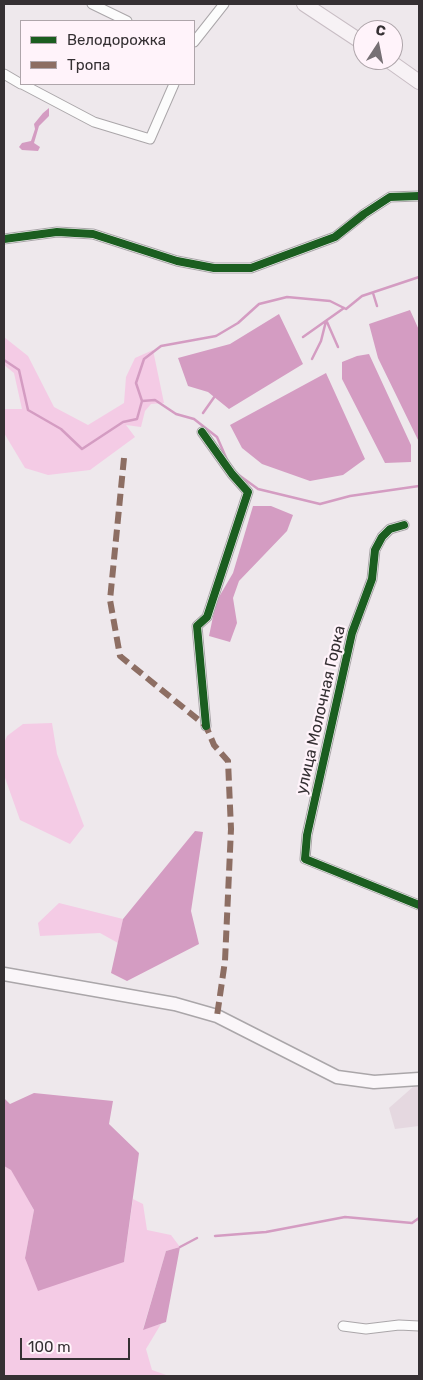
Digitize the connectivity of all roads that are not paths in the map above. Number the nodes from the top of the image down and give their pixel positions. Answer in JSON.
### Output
{"nodes":[{"id":1,"x":92,"y":4,"type":"edge"},
{"id":2,"x":224,"y":4,"type":"edge"},
{"id":3,"x":304,"y":4,"type":"edge"},
{"id":4,"x":125,"y":20,"type":"edge"},
{"id":5,"x":353,"y":36,"type":"edge"},
{"id":6,"x":195,"y":41,"type":"edge"},
{"id":7,"x":402,"y":70,"type":"edge"},
{"id":8,"x":4,"y":74,"type":"edge"},
{"id":9,"x":419,"y":82,"type":"edge"},
{"id":10,"x":20,"y":83,"type":"edge"},
{"id":11,"x":24,"y":85,"type":"edge"},
{"id":12,"x":174,"y":85,"type":"edge"},
{"id":13,"x":419,"y":196,"type":"edge"},
{"id":14,"x":4,"y":239,"type":"edge"},
{"id":15,"x":202,"y":432,"type":"dead end"},
{"id":16,"x":404,"y":525,"type":"dead end"},
{"id":17,"x":206,"y":726,"type":"dead end"},
{"id":18,"x":419,"y":905,"type":"edge"},
{"id":19,"x":4,"y":974,"type":"edge"},
{"id":20,"x":419,"y":1079,"type":"edge"},
{"id":21,"x":344,"y":1326,"type":"dead end"},
{"id":22,"x":419,"y":1326,"type":"edge"}],
"edges":[{"from":1,"to":4,"type":"street"},
{"from":2,"to":6,"type":"street"},
{"from":3,"to":5,"type":"main road"},
{"from":7,"to":9,"type":"main road"},
{"from":8,"to":10,"type":"street"},
{"from":11,"to":12,"type":"street"},
{"from":13,"to":14,"type":"street"},
{"from":15,"to":17,"type":"street"},
{"from":16,"to":18,"type":"street","name":"улица Молочная Горка"},
{"from":19,"to":20,"type":"main road"},
{"from":21,"to":22,"type":"street"}]}
